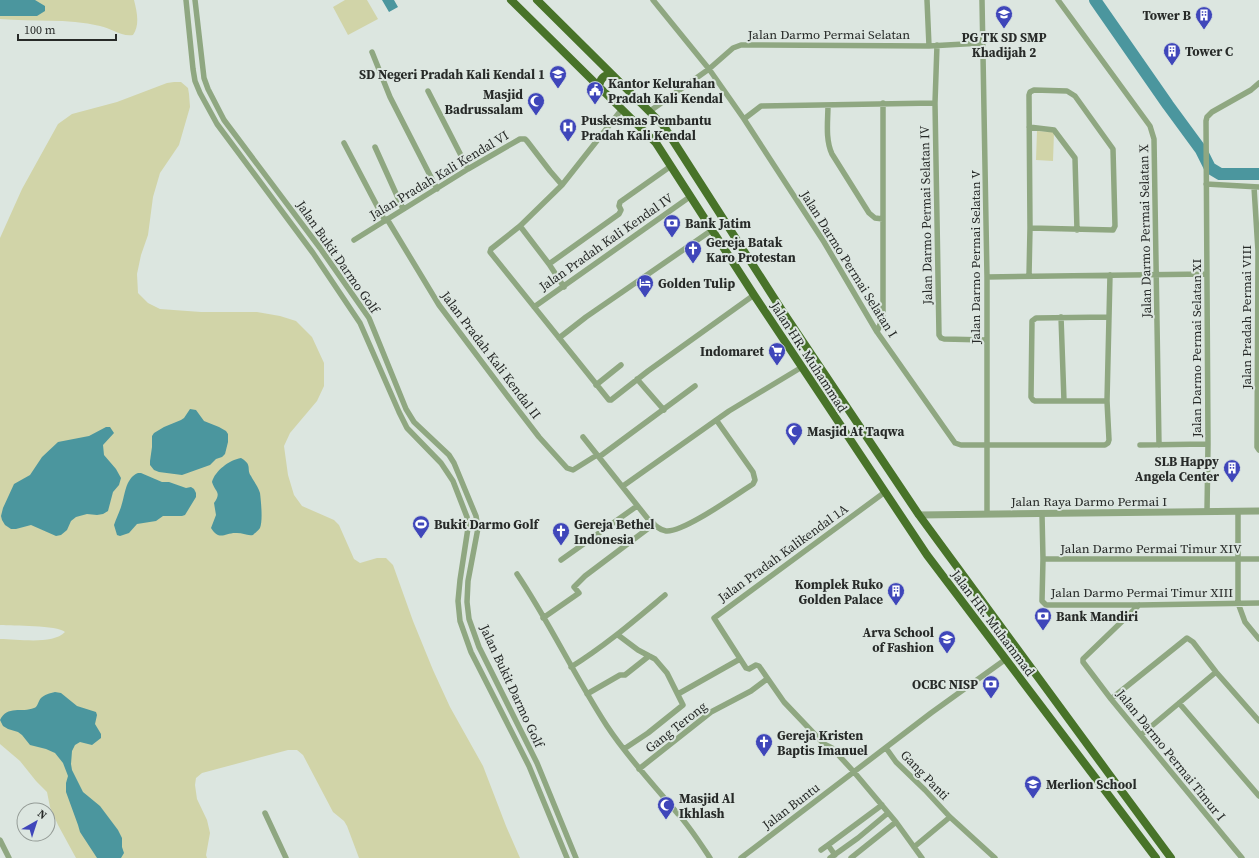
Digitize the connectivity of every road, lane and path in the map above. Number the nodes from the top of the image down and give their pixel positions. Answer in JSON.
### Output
{"nodes":[{"id":1,"x":186,"y":0,"type":"edge"},
{"id":2,"x":195,"y":0,"type":"edge"},
{"id":3,"x":511,"y":0,"type":"edge"},
{"id":4,"x":537,"y":0,"type":"edge"},
{"id":5,"x":653,"y":0,"type":"edge"},
{"id":6,"x":927,"y":0,"type":"edge"},
{"id":7,"x":982,"y":0,"type":"edge"},
{"id":8,"x":1058,"y":0,"type":"edge"},
{"id":9,"x":982,"y":43,"type":"junction"},
{"id":10,"x":937,"y":45,"type":"junction"},
{"id":11,"x":929,"y":46,"type":"junction"},
{"id":12,"x":372,"y":52,"type":"dead end"},
{"id":13,"x":708,"y":69,"type":"junction"},
{"id":14,"x":611,"y":74,"type":"junction"},
{"id":15,"x":1259,"y":83,"type":"edge"},
{"id":16,"x":599,"y":86,"type":"junction"},
{"id":17,"x":428,"y":91,"type":"dead end"},
{"id":18,"x":935,"y":103,"type":"junction"},
{"id":19,"x":828,"y":104,"type":"junction"},
{"id":20,"x":883,"y":104,"type":"junction"},
{"id":21,"x":622,"y":109,"type":"junction"},
{"id":22,"x":650,"y":111,"type":"junction"},
{"id":23,"x":744,"y":119,"type":"junction"},
{"id":24,"x":1029,"y":127,"type":"junction"},
{"id":25,"x":344,"y":143,"type":"dead end"},
{"id":26,"x":375,"y":148,"type":"dead end"},
{"id":27,"x":671,"y":166,"type":"junction"},
{"id":28,"x":468,"y":169,"type":"junction"},
{"id":29,"x":1206,"y":184,"type":"junction"},
{"id":30,"x":562,"y":185,"type":"junction"},
{"id":31,"x":1257,"y":187,"type":"edge"},
{"id":32,"x":437,"y":188,"type":"junction"},
{"id":33,"x":690,"y":196,"type":"junction"},
{"id":34,"x":403,"y":209,"type":"junction"},
{"id":35,"x":883,"y":219,"type":"junction"},
{"id":36,"x":386,"y":220,"type":"junction"},
{"id":37,"x":520,"y":226,"type":"junction"},
{"id":38,"x":1030,"y":228,"type":"junction"},
{"id":39,"x":712,"y":230,"type":"junction"},
{"id":40,"x":1077,"y":230,"type":"junction"},
{"id":41,"x":354,"y":240,"type":"dead end"},
{"id":42,"x":1258,"y":251,"type":"edge"},
{"id":43,"x":549,"y":264,"type":"junction"},
{"id":44,"x":1207,"y":274,"type":"junction"},
{"id":45,"x":1156,"y":275,"type":"junction"},
{"id":46,"x":1029,"y":276,"type":"junction"},
{"id":47,"x":1110,"y":276,"type":"junction"},
{"id":48,"x":987,"y":277,"type":"junction"},
{"id":49,"x":564,"y":287,"type":"junction"},
{"id":50,"x":771,"y":293,"type":"junction"},
{"id":51,"x":756,"y":298,"type":"junction"},
{"id":52,"x":534,"y":307,"type":"junction"},
{"id":53,"x":783,"y":312,"type":"junction"},
{"id":54,"x":1061,"y":317,"type":"junction"},
{"id":55,"x":1109,"y":317,"type":"junction"},
{"id":56,"x":772,"y":320,"type":"junction"},
{"id":57,"x":877,"y":332,"type":"junction"},
{"id":58,"x":559,"y":338,"type":"junction"},
{"id":59,"x":986,"y":340,"type":"junction"},
{"id":60,"x":1258,"y":343,"type":"edge"},
{"id":61,"x":620,"y":365,"type":"dead end"},
{"id":62,"x":802,"y":367,"type":"junction"},
{"id":63,"x":637,"y":379,"type":"junction"},
{"id":64,"x":596,"y":385,"type":"junction"},
{"id":65,"x":695,"y":386,"type":"dead end"},
{"id":66,"x":1064,"y":401,"type":"junction"},
{"id":67,"x":1107,"y":401,"type":"junction"},
{"id":68,"x":664,"y":410,"type":"junction"},
{"id":69,"x":717,"y":420,"type":"junction"},
{"id":70,"x":861,"y":429,"type":"junction"},
{"id":71,"x":583,"y":437,"type":"dead end"},
{"id":72,"x":848,"y":438,"type":"junction"},
{"id":73,"x":1208,"y":444,"type":"junction"},
{"id":74,"x":987,"y":445,"type":"junction"},
{"id":75,"x":1140,"y":445,"type":"dead end"},
{"id":76,"x":1159,"y":445,"type":"junction"},
{"id":77,"x":1258,"y":449,"type":"edge"},
{"id":78,"x":598,"y":456,"type":"junction"},
{"id":79,"x":623,"y":486,"type":"junction"},
{"id":80,"x":885,"y":492,"type":"junction"},
{"id":81,"x":637,"y":506,"type":"junction"},
{"id":82,"x":1259,"y":511,"type":"edge"},
{"id":83,"x":1206,"y":512,"type":"junction"},
{"id":84,"x":1238,"y":512,"type":"junction"},
{"id":85,"x":987,"y":513,"type":"junction"},
{"id":86,"x":1042,"y":514,"type":"junction"},
{"id":87,"x":919,"y":515,"type":"junction"},
{"id":88,"x":654,"y":524,"type":"junction"},
{"id":89,"x":1043,"y":559,"type":"junction"},
{"id":90,"x":1237,"y":559,"type":"junction"},
{"id":91,"x":1259,"y":559,"type":"edge"},
{"id":92,"x":561,"y":560,"type":"dead end"},
{"id":93,"x":517,"y":574,"type":"dead end"},
{"id":94,"x":665,"y":595,"type":"dead end"},
{"id":95,"x":1238,"y":603,"type":"junction"},
{"id":96,"x":1259,"y":603,"type":"edge"},
{"id":97,"x":1139,"y":605,"type":"junction"},
{"id":98,"x":543,"y":618,"type":"junction"},
{"id":99,"x":618,"y":635,"type":"junction"},
{"id":100,"x":1259,"y":639,"type":"edge"},
{"id":101,"x":649,"y":656,"type":"junction"},
{"id":102,"x":740,"y":659,"type":"junction"},
{"id":103,"x":1006,"y":659,"type":"junction"},
{"id":104,"x":572,"y":667,"type":"junction"},
{"id":105,"x":1216,"y":672,"type":"junction"},
{"id":106,"x":767,"y":679,"type":"junction"},
{"id":107,"x":587,"y":694,"type":"junction"},
{"id":108,"x":678,"y":694,"type":"junction"},
{"id":109,"x":1110,"y":699,"type":"junction"},
{"id":110,"x":1179,"y":703,"type":"junction"},
{"id":111,"x":1259,"y":721,"type":"edge"},
{"id":112,"x":1141,"y":735,"type":"junction"},
{"id":113,"x":886,"y":748,"type":"junction"},
{"id":114,"x":624,"y":749,"type":"junction"},
{"id":115,"x":639,"y":769,"type":"junction"},
{"id":116,"x":854,"y":772,"type":"junction"},
{"id":117,"x":1109,"y":774,"type":"junction"},
{"id":118,"x":1098,"y":782,"type":"junction"},
{"id":119,"x":1259,"y":796,"type":"edge"},
{"id":120,"x":882,"y":805,"type":"junction"},
{"id":121,"x":265,"y":813,"type":"dead end"},
{"id":122,"x":888,"y":813,"type":"junction"},
{"id":123,"x":950,"y":817,"type":"junction"},
{"id":124,"x":896,"y":822,"type":"junction"},
{"id":125,"x":0,"y":840,"type":"edge"},
{"id":126,"x":828,"y":845,"type":"junction"},
{"id":127,"x":914,"y":847,"type":"junction"},
{"id":128,"x":821,"y":850,"type":"dead end"},
{"id":129,"x":748,"y":856,"type":"edge"},
{"id":130,"x":833,"y":856,"type":"edge"},
{"id":131,"x":9,"y":858,"type":"edge"},
{"id":132,"x":286,"y":858,"type":"edge"},
{"id":133,"x":567,"y":858,"type":"edge"},
{"id":134,"x":576,"y":858,"type":"edge"},
{"id":135,"x":710,"y":858,"type":"edge"},
{"id":136,"x":741,"y":858,"type":"edge"},
{"id":137,"x":851,"y":858,"type":"edge"},
{"id":138,"x":922,"y":858,"type":"edge"},
{"id":139,"x":995,"y":858,"type":"edge"},
{"id":140,"x":1156,"y":858,"type":"edge"},
{"id":141,"x":1171,"y":858,"type":"edge"},
{"id":142,"x":1242,"y":858,"type":"edge"}],
"edges":[{"from":1,"to":133,"type":"street","name":"Jalan Bukit Darmo Golf"},
{"from":2,"to":134,"type":"street","name":"Jalan Bukit Darmo Golf"},
{"from":3,"to":16,"type":"main road","name":"Jalan HR. Muhammad"},
{"from":4,"to":14,"type":"main road","name":"Jalan HR. Muhammad"},
{"from":5,"to":13,"type":"street","name":"Jalan Darmo Permai Selatan I"},
{"from":6,"to":11,"type":"street"},
{"from":7,"to":9,"type":"street","name":"Jalan Darmo Permai Selatan V"},
{"from":8,"to":45,"type":"street","name":"Jalan Darmo Permai Selatan X"},
{"from":9,"to":10,"type":"street","name":"Jalan Darmo Permai Selatan"},
{"from":9,"to":48,"type":"street","name":"Jalan Darmo Permai Selatan V"},
{"from":10,"to":11,"type":"street","name":"Jalan Darmo Permai Selatan"},
{"from":10,"to":18,"type":"street","name":"Jalan Darmo Permai Selatan IV"},
{"from":11,"to":13,"type":"street","name":"Jalan Darmo Permai Selatan"},
{"from":12,"to":32,"type":"street"},
{"from":13,"to":22,"type":"street","name":"Jalan Darmo Permai Selatan"},
{"from":13,"to":23,"type":"street","name":"Jalan Darmo Permai Selatan I"},
{"from":14,"to":16,"type":"main road"},
{"from":14,"to":22,"type":"main road","name":"Jalan HR. Muhammad"},
{"from":15,"to":29,"type":"street","name":"Jalan Darmo Permai Selatan XI"},
{"from":16,"to":21,"type":"main road","name":"Jalan HR. Muhammad"},
{"from":17,"to":28,"type":"street"},
{"from":18,"to":20,"type":"street"},
{"from":18,"to":59,"type":"street","name":"Jalan Darmo Permai Selatan IV"},
{"from":19,"to":20,"type":"street"},
{"from":19,"to":23,"type":"street"},
{"from":19,"to":35,"type":"street"},
{"from":20,"to":35,"type":"street"},
{"from":21,"to":27,"type":"main road","name":"Jalan HR. Muhammad"},
{"from":21,"to":30,"type":"street"},
{"from":22,"to":50,"type":"main road","name":"Jalan HR. Muhammad"},
{"from":23,"to":57,"type":"street","name":"Jalan Darmo Permai Selatan I"},
{"from":24,"to":38,"type":"street"},
{"from":24,"to":40,"type":"street"},
{"from":24,"to":40,"type":"street"},
{"from":25,"to":36,"type":"street","name":"Jalan Pradah Kali Kendal II"},
{"from":26,"to":34,"type":"street"},
{"from":27,"to":33,"type":"main road","name":"Jalan HR. Muhammad"},
{"from":27,"to":43,"type":"street"},
{"from":28,"to":30,"type":"street","name":"Jalan Pradah Kali Kendal VI"},
{"from":28,"to":32,"type":"street","name":"Jalan Pradah Kali Kendal VI"},
{"from":29,"to":31,"type":"street"},
{"from":29,"to":44,"type":"street","name":"Jalan Darmo Permai Selatan XI"},
{"from":30,"to":37,"type":"street"},
{"from":31,"to":42,"type":"street","name":"Jalan Pradah Permai VIII"},
{"from":32,"to":34,"type":"street","name":"Jalan Pradah Kali Kendal VI"},
{"from":33,"to":39,"type":"main road","name":"Jalan HR. Muhammad"},
{"from":33,"to":49,"type":"street","name":"Jalan Pradah Kali Kendal IV"},
{"from":34,"to":36,"type":"street","name":"Jalan Pradah Kali Kendal VI"},
{"from":35,"to":57,"type":"street"},
{"from":36,"to":41,"type":"street","name":"Jalan Pradah Kali Kendal VI"},
{"from":36,"to":78,"type":"street","name":"Jalan Pradah Kali Kendal II"},
{"from":37,"to":43,"type":"street"},
{"from":37,"to":52,"type":"street"},
{"from":38,"to":40,"type":"street"},
{"from":38,"to":46,"type":"street"},
{"from":39,"to":51,"type":"main road","name":"Jalan HR. Muhammad"},
{"from":39,"to":58,"type":"street"},
{"from":42,"to":60,"type":"street","name":"Jalan Pradah Permai VIII"},
{"from":43,"to":49,"type":"street"},
{"from":44,"to":45,"type":"street"},
{"from":44,"to":73,"type":"street","name":"Jalan Darmo Permai Selatan XI"},
{"from":45,"to":47,"type":"street"},
{"from":45,"to":76,"type":"street","name":"Jalan Darmo Permai Selatan X"},
{"from":46,"to":47,"type":"street"},
{"from":46,"to":48,"type":"street"},
{"from":47,"to":55,"type":"street"},
{"from":48,"to":59,"type":"street","name":"Jalan Darmo Permai Selatan V"},
{"from":49,"to":52,"type":"street","name":"Jalan Pradah Kali Kendal IV"},
{"from":50,"to":51,"type":"main road"},
{"from":50,"to":53,"type":"main road","name":"Jalan HR. Muhammad"},
{"from":51,"to":56,"type":"main road","name":"Jalan HR. Muhammad"},
{"from":51,"to":63,"type":"street"},
{"from":52,"to":58,"type":"street"},
{"from":53,"to":56,"type":"main road"},
{"from":53,"to":70,"type":"main road","name":"Jalan HR. Muhammad"},
{"from":54,"to":55,"type":"street"},
{"from":54,"to":66,"type":"street"},
{"from":54,"to":66,"type":"street"},
{"from":55,"to":67,"type":"street"},
{"from":56,"to":62,"type":"main road","name":"Jalan HR. Muhammad"},
{"from":57,"to":74,"type":"street","name":"Jalan Darmo Permai Selatan I"},
{"from":58,"to":64,"type":"street"},
{"from":59,"to":74,"type":"street","name":"Jalan Darmo Permai Selatan V"},
{"from":60,"to":77,"type":"street","name":"Jalan Pradah Permai VIII"},
{"from":61,"to":64,"type":"street"},
{"from":62,"to":69,"type":"street"},
{"from":62,"to":72,"type":"main road","name":"Jalan HR. Muhammad"},
{"from":63,"to":64,"type":"street"},
{"from":63,"to":68,"type":"street"},
{"from":65,"to":68,"type":"street","name":"Jalan Pradah Kali Kendal II"},
{"from":66,"to":67,"type":"street"},
{"from":67,"to":74,"type":"street"},
{"from":68,"to":78,"type":"street","name":"Jalan Pradah Kali Kendal II"},
{"from":69,"to":79,"type":"street"},
{"from":69,"to":88,"type":"street"},
{"from":70,"to":72,"type":"main road"},
{"from":70,"to":87,"type":"main road","name":"Jalan HR. Muhammad"},
{"from":71,"to":78,"type":"street"},
{"from":72,"to":80,"type":"main road","name":"Jalan HR. Muhammad"},
{"from":73,"to":76,"type":"street"},
{"from":73,"to":83,"type":"street","name":"Jalan Darmo Permai Selatan XI"},
{"from":74,"to":85,"type":"street","name":"Jalan Darmo Permai Selatan V"},
{"from":75,"to":76,"type":"street"},
{"from":78,"to":79,"type":"street"},
{"from":79,"to":81,"type":"street"},
{"from":80,"to":102,"type":"street","name":"Jalan Pradah Kalikendal 1A"},
{"from":80,"to":103,"type":"main road","name":"Jalan HR. Muhammad"},
{"from":81,"to":88,"type":"street"},
{"from":81,"to":92,"type":"street"},
{"from":82,"to":84,"type":"street","name":"Jalan Raya Darmo Permai I"},
{"from":83,"to":84,"type":"street","name":"Jalan Raya Darmo Permai I"},
{"from":83,"to":86,"type":"street","name":"Jalan Raya Darmo Permai I"},
{"from":84,"to":90,"type":"street"},
{"from":85,"to":86,"type":"street","name":"Jalan Raya Darmo Permai I"},
{"from":85,"to":87,"type":"street","name":"Jalan Raya Darmo Permai I"},
{"from":86,"to":89,"type":"street","name":"Jalan Darmo Permai Timur XIII"},
{"from":87,"to":117,"type":"main road","name":"Jalan HR. Muhammad"},
{"from":88,"to":98,"type":"street"},
{"from":89,"to":90,"type":"street","name":"Jalan Darmo Permai Timur XIV"},
{"from":89,"to":97,"type":"street","name":"Jalan Darmo Permai Timur XIII"},
{"from":90,"to":91,"type":"street","name":"Jalan Darmo Permai Timur XIV"},
{"from":90,"to":95,"type":"street"},
{"from":93,"to":98,"type":"street"},
{"from":94,"to":99,"type":"street"},
{"from":95,"to":96,"type":"street","name":"Jalan Darmo Permai Timur XIII"},
{"from":95,"to":97,"type":"street","name":"Jalan Darmo Permai Timur XIII"},
{"from":95,"to":100,"type":"street"},
{"from":97,"to":109,"type":"street","name":"Jalan Darmo Permai Timur I"},
{"from":98,"to":104,"type":"street"},
{"from":99,"to":101,"type":"street"},
{"from":99,"to":104,"type":"street"},
{"from":101,"to":107,"type":"street"},
{"from":101,"to":108,"type":"street"},
{"from":102,"to":106,"type":"street"},
{"from":102,"to":108,"type":"street"},
{"from":103,"to":113,"type":"street","name":"Jalan Buntu"},
{"from":103,"to":118,"type":"main road","name":"Jalan HR. Muhammad"},
{"from":104,"to":107,"type":"street"},
{"from":105,"to":109,"type":"street"},
{"from":105,"to":110,"type":"street"},
{"from":105,"to":111,"type":"street"},
{"from":106,"to":115,"type":"street","name":"Gang Terong"},
{"from":106,"to":116,"type":"street"},
{"from":107,"to":114,"type":"street"},
{"from":108,"to":114,"type":"street"},
{"from":109,"to":112,"type":"street","name":"Jalan Darmo Permai Timur I"},
{"from":110,"to":112,"type":"street"},
{"from":110,"to":119,"type":"street"},
{"from":112,"to":142,"type":"street","name":"Jalan Darmo Permai Timur I"},
{"from":113,"to":116,"type":"street","name":"Jalan Buntu"},
{"from":113,"to":123,"type":"street","name":"Gang Panti"},
{"from":114,"to":115,"type":"street"},
{"from":115,"to":135,"type":"street"},
{"from":116,"to":120,"type":"street"},
{"from":116,"to":129,"type":"street","name":"Jalan Buntu"},
{"from":117,"to":118,"type":"main road"},
{"from":117,"to":141,"type":"main road","name":"Jalan HR. Muhammad"},
{"from":118,"to":140,"type":"main road","name":"Jalan HR. Muhammad"},
{"from":120,"to":122,"type":"street"},
{"from":120,"to":126,"type":"street"},
{"from":121,"to":132,"type":"street"},
{"from":122,"to":124,"type":"street"},
{"from":122,"to":130,"type":"street"},
{"from":123,"to":127,"type":"street"},
{"from":123,"to":139,"type":"street","name":"Gang Panti"},
{"from":124,"to":127,"type":"street"},
{"from":124,"to":137,"type":"street"},
{"from":125,"to":131,"type":"street"},
{"from":126,"to":128,"type":"street"},
{"from":126,"to":130,"type":"street"},
{"from":127,"to":138,"type":"street"},
{"from":129,"to":136,"type":"street","name":"Jalan Buntu"}]}
